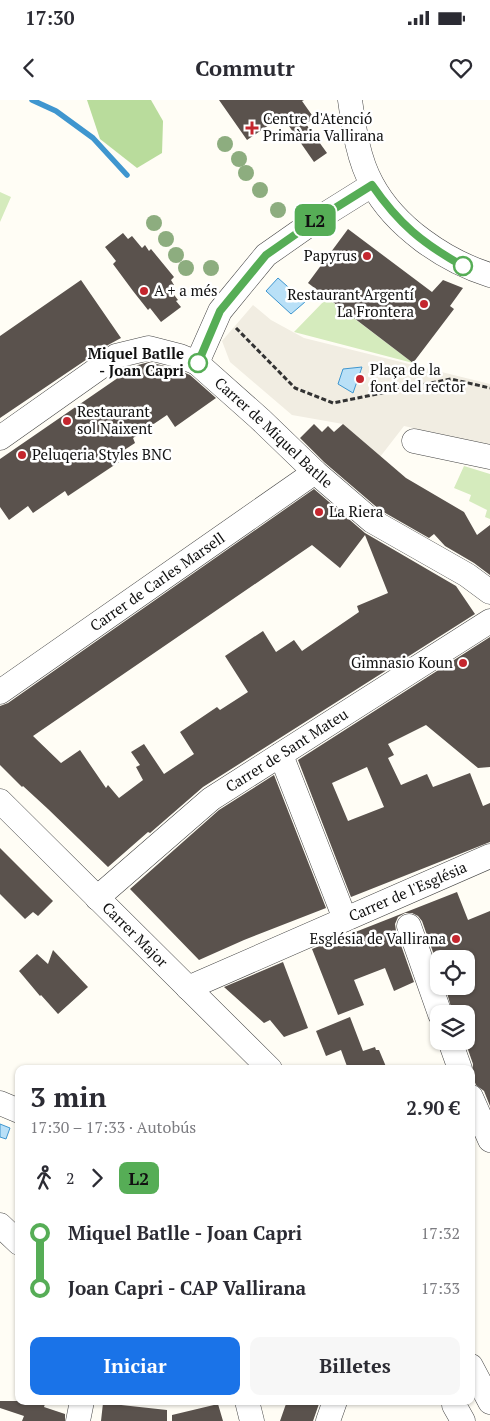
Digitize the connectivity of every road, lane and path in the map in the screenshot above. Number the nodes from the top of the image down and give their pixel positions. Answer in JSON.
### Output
{"nodes":[{"id":1,"x":350,"y":100,"type":"edge"},
{"id":2,"x":372,"y":185,"type":"junction"},
{"id":3,"x":490,"y":275,"type":"edge"},
{"id":4,"x":220,"y":311,"type":"junction"},
{"id":5,"x":198,"y":363,"type":"junction"},
{"id":6,"x":490,"y":388,"type":"edge"},
{"id":7,"x":0,"y":438,"type":"edge"},
{"id":8,"x":414,"y":442,"type":"dead end"},
{"id":9,"x":490,"y":457,"type":"edge"},
{"id":10,"x":315,"y":472,"type":"junction"},
{"id":11,"x":490,"y":592,"type":"edge"},
{"id":12,"x":490,"y":622,"type":"edge"},
{"id":13,"x":0,"y":692,"type":"edge"},
{"id":14,"x":281,"y":755,"type":"junction"},
{"id":15,"x":0,"y":801,"type":"edge"},
{"id":16,"x":490,"y":856,"type":"edge"},
{"id":17,"x":97,"y":898,"type":"junction"},
{"id":18,"x":403,"y":912,"type":"junction"},
{"id":19,"x":345,"y":919,"type":"junction"},
{"id":20,"x":188,"y":988,"type":"junction"},
{"id":21,"x":437,"y":1005,"type":"edge"},
{"id":22,"x":266,"y":1065,"type":"edge"},
{"id":23,"x":0,"y":1103,"type":"edge"},
{"id":24,"x":475,"y":1107,"type":"edge"},
{"id":25,"x":15,"y":1109,"type":"edge"},
{"id":26,"x":490,"y":1140,"type":"edge"},
{"id":27,"x":0,"y":1225,"type":"edge"},
{"id":28,"x":15,"y":1239,"type":"edge"},
{"id":29,"x":475,"y":1374,"type":"edge"},
{"id":30,"x":490,"y":1402,"type":"edge"},
{"id":31,"x":81,"y":1405,"type":"edge"},
{"id":32,"x":249,"y":1405,"type":"edge"},
{"id":33,"x":334,"y":1405,"type":"edge"},
{"id":34,"x":78,"y":1421,"type":"edge"},
{"id":35,"x":252,"y":1421,"type":"edge"},
{"id":36,"x":328,"y":1421,"type":"edge"}],
"edges":[{"from":1,"to":2,"type":"street"},
{"from":2,"to":3,"type":"street"},
{"from":2,"to":4,"type":"street"},
{"from":4,"to":5,"type":"street"},
{"from":4,"to":6,"type":"path"},
{"from":5,"to":7,"type":"street","name":"Carrer de Miquel Batlle"},
{"from":5,"to":10,"type":"street","name":"Carrer de Miquel Batlle"},
{"from":8,"to":9,"type":"street"},
{"from":10,"to":11,"type":"street","name":"Carrer de Miquel Batlle"},
{"from":10,"to":13,"type":"street","name":"Carrer de Carles Marsell"},
{"from":12,"to":14,"type":"street","name":"Carrer de Sant Mateu"},
{"from":14,"to":17,"type":"street","name":"Carrer de Sant Mateu"},
{"from":14,"to":19,"type":"street"},
{"from":15,"to":17,"type":"street","name":"Carrer Major"},
{"from":16,"to":18,"type":"street","name":"Carrer de l'Església"},
{"from":17,"to":20,"type":"street","name":"Carrer Major"},
{"from":18,"to":19,"type":"street","name":"Carrer de l'Església"},
{"from":18,"to":21,"type":"street"},
{"from":19,"to":20,"type":"street","name":"Carrer de l'Església"},
{"from":20,"to":22,"type":"street","name":"Carrer Major"},
{"from":23,"to":25,"type":"street"},
{"from":24,"to":26,"type":"street"},
{"from":27,"to":28,"type":"street"},
{"from":29,"to":30,"type":"street"},
{"from":31,"to":34,"type":"street"},
{"from":32,"to":35,"type":"street"},
{"from":33,"to":36,"type":"street"}]}
